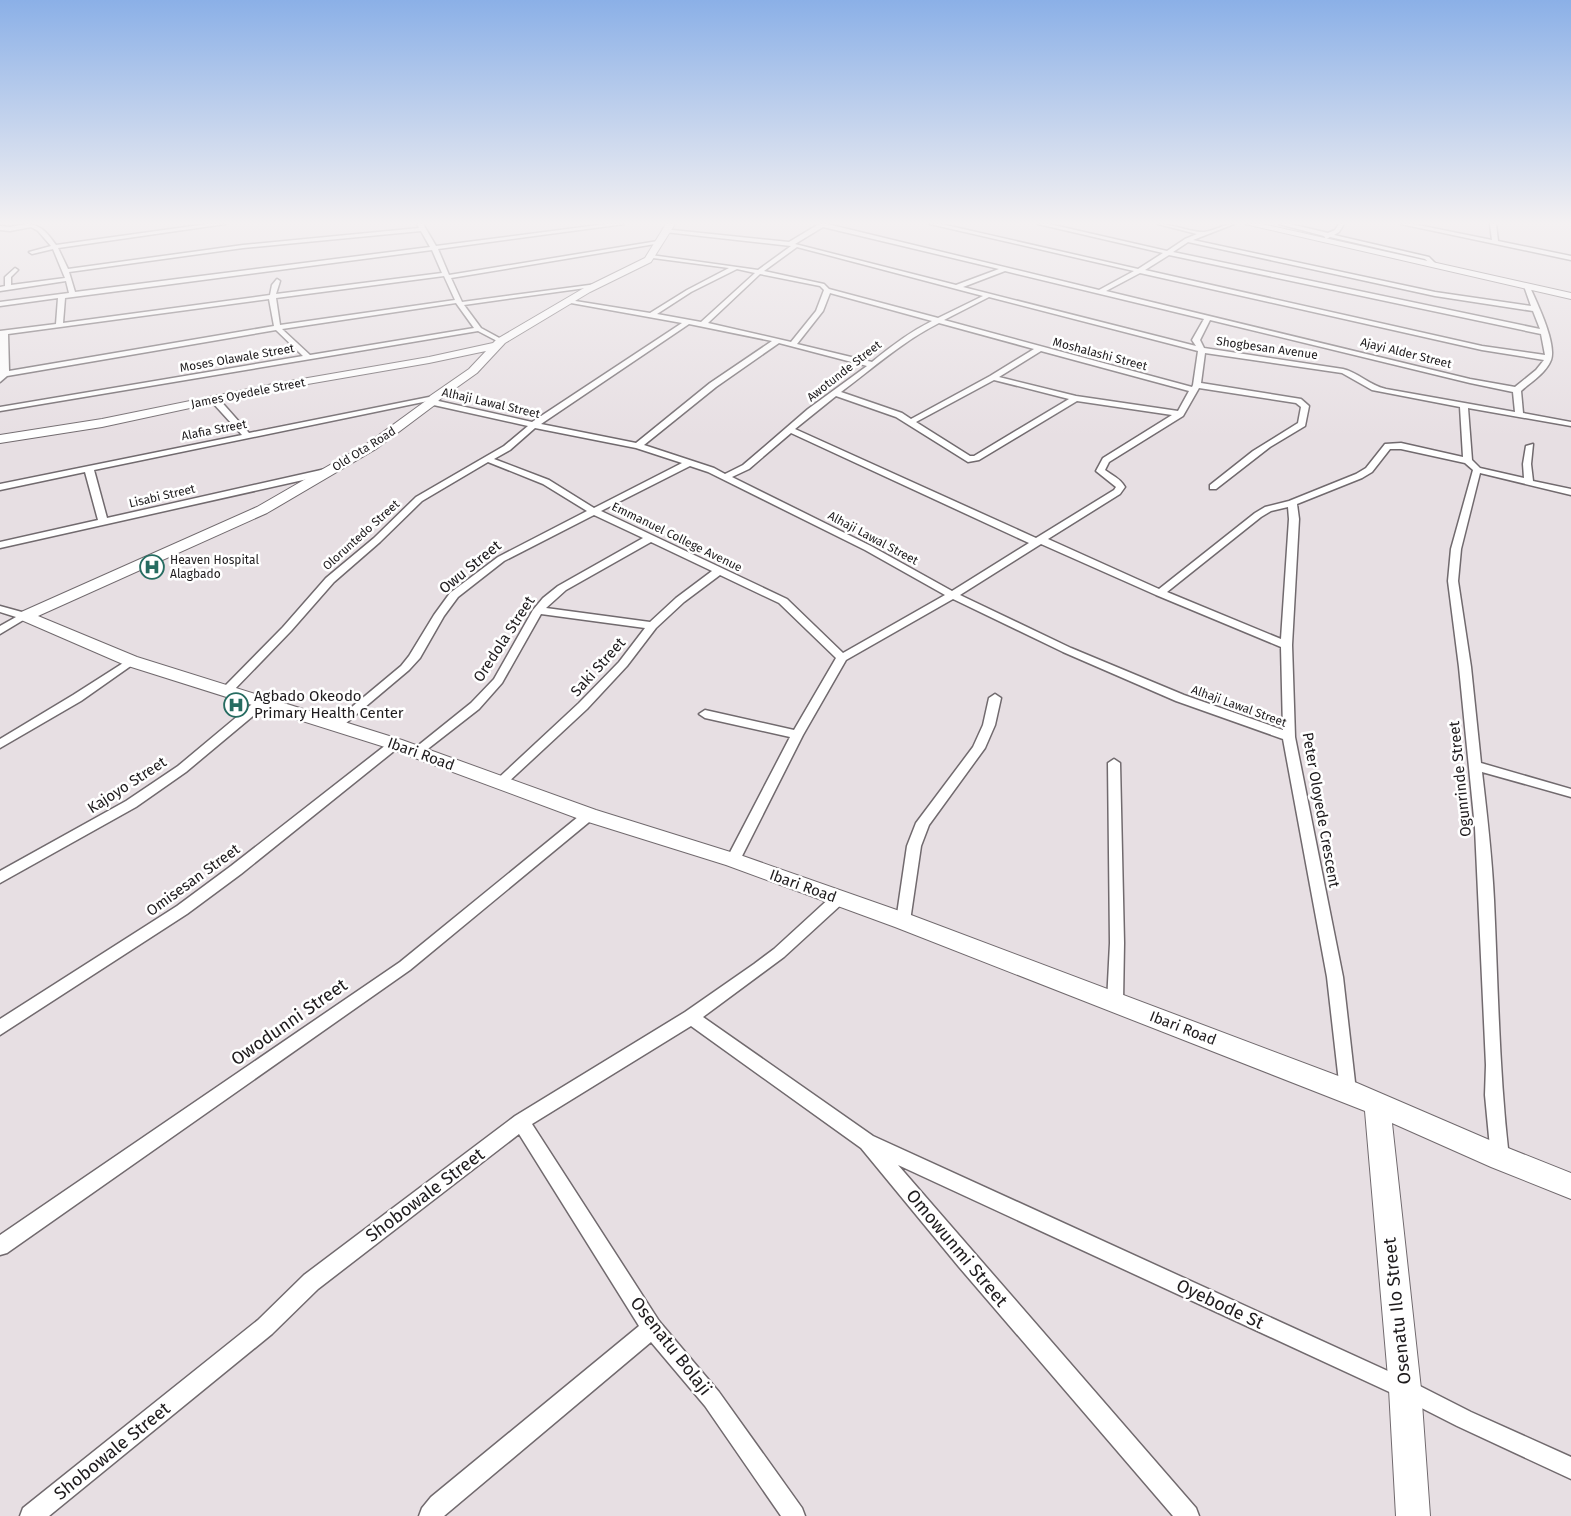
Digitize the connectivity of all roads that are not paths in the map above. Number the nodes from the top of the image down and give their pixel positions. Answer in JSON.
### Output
{"nodes":[{"id":1,"x":62,"y":295,"type":"joint"},
{"id":2,"x":291,"y":295,"type":"edge"},
{"id":3,"x":456,"y":295,"type":"edge"},
{"id":4,"x":527,"y":295,"type":"edge"},
{"id":5,"x":582,"y":295,"type":"edge"},
{"id":6,"x":683,"y":295,"type":"edge"},
{"id":7,"x":735,"y":295,"type":"edge"},
{"id":8,"x":827,"y":295,"type":"edge"},
{"id":9,"x":845,"y":295,"type":"edge"},
{"id":10,"x":982,"y":295,"type":"edge"},
{"id":11,"x":1111,"y":295,"type":"edge"},
{"id":12,"x":1244,"y":295,"type":"edge"},
{"id":13,"x":1369,"y":295,"type":"edge"},
{"id":14,"x":1440,"y":295,"type":"edge"},
{"id":15,"x":1530,"y":295,"type":"edge"},
{"id":16,"x":986,"y":296,"type":"junction"},
{"id":17,"x":272,"y":297,"type":"junction"},
{"id":18,"x":571,"y":301,"type":"junction"},
{"id":19,"x":460,"y":303,"type":"junction"},
{"id":20,"x":0,"y":304,"type":"edge"},
{"id":21,"x":1535,"y":309,"type":"junction"},
{"id":22,"x":651,"y":315,"type":"junction"},
{"id":23,"x":1208,"y":318,"type":"junction"},
{"id":24,"x":939,"y":320,"type":"junction"},
{"id":25,"x":688,"y":322,"type":"junction"},
{"id":26,"x":59,"y":324,"type":"junction"},
{"id":27,"x":703,"y":324,"type":"junction"},
{"id":28,"x":277,"y":327,"type":"junction"},
{"id":29,"x":479,"y":329,"type":"junction"},
{"id":30,"x":2,"y":332,"type":"edge"},
{"id":31,"x":1544,"y":332,"type":"junction"},
{"id":32,"x":777,"y":340,"type":"junction"},
{"id":33,"x":498,"y":344,"type":"junction"},
{"id":34,"x":793,"y":344,"type":"junction"},
{"id":35,"x":1039,"y":349,"type":"junction"},
{"id":36,"x":1202,"y":350,"type":"junction"},
{"id":37,"x":308,"y":357,"type":"junction"},
{"id":38,"x":1548,"y":358,"type":"junction"},
{"id":39,"x":873,"y":365,"type":"junction"},
{"id":40,"x":2,"y":377,"type":"edge"},
{"id":41,"x":993,"y":378,"type":"junction"},
{"id":42,"x":1195,"y":388,"type":"junction"},
{"id":43,"x":1518,"y":390,"type":"junction"},
{"id":44,"x":835,"y":394,"type":"junction"},
{"id":45,"x":1076,"y":398,"type":"junction"},
{"id":46,"x":215,"y":400,"type":"junction"},
{"id":47,"x":433,"y":400,"type":"junction"},
{"id":48,"x":1464,"y":405,"type":"junction"},
{"id":49,"x":0,"y":409,"type":"edge"},
{"id":50,"x":1180,"y":414,"type":"junction"},
{"id":51,"x":1520,"y":414,"type":"junction"},
{"id":52,"x":911,"y":422,"type":"junction"},
{"id":53,"x":1571,"y":424,"type":"edge"},
{"id":54,"x":534,"y":425,"type":"junction"},
{"id":55,"x":791,"y":430,"type":"junction"},
{"id":56,"x":247,"y":436,"type":"junction"},
{"id":57,"x":0,"y":439,"type":"edge"},
{"id":58,"x":638,"y":446,"type":"junction"},
{"id":59,"x":1530,"y":446,"type":"dead end"},
{"id":60,"x":487,"y":459,"type":"junction"},
{"id":61,"x":689,"y":463,"type":"junction"},
{"id":62,"x":1473,"y":466,"type":"junction"},
{"id":63,"x":89,"y":468,"type":"junction"},
{"id":64,"x":330,"y":471,"type":"junction"},
{"id":65,"x":725,"y":477,"type":"junction"},
{"id":66,"x":1529,"y":482,"type":"junction"},
{"id":67,"x":0,"y":487,"type":"edge"},
{"id":68,"x":1213,"y":487,"type":"dead end"},
{"id":69,"x":1571,"y":492,"type":"edge"},
{"id":70,"x":1292,"y":503,"type":"junction"},
{"id":71,"x":595,"y":512,"type":"junction"},
{"id":72,"x":103,"y":522,"type":"junction"},
{"id":73,"x":651,"y":538,"type":"junction"},
{"id":74,"x":1038,"y":541,"type":"junction"},
{"id":75,"x":0,"y":545,"type":"edge"},
{"id":76,"x":718,"y":572,"type":"junction"},
{"id":77,"x":1160,"y":593,"type":"junction"},
{"id":78,"x":952,"y":595,"type":"junction"},
{"id":79,"x":0,"y":609,"type":"edge"},
{"id":80,"x":538,"y":610,"type":"junction"},
{"id":81,"x":25,"y":616,"type":"junction"},
{"id":82,"x":652,"y":626,"type":"junction"},
{"id":83,"x":0,"y":631,"type":"edge"},
{"id":84,"x":1286,"y":645,"type":"junction"},
{"id":85,"x":842,"y":658,"type":"junction"},
{"id":86,"x":131,"y":661,"type":"junction"},
{"id":87,"x":227,"y":690,"type":"junction"},
{"id":88,"x":995,"y":698,"type":"dead end"},
{"id":89,"x":261,"y":703,"type":"junction"},
{"id":90,"x":705,"y":714,"type":"dead end"},
{"id":91,"x":334,"y":726,"type":"junction"},
{"id":92,"x":797,"y":735,"type":"junction"},
{"id":93,"x":1289,"y":738,"type":"junction"},
{"id":94,"x":0,"y":744,"type":"edge"},
{"id":95,"x":395,"y":744,"type":"junction"},
{"id":96,"x":416,"y":752,"type":"junction"},
{"id":97,"x":1114,"y":763,"type":"dead end"},
{"id":98,"x":1474,"y":765,"type":"junction"},
{"id":99,"x":499,"y":783,"type":"junction"},
{"id":100,"x":1571,"y":793,"type":"edge"},
{"id":101,"x":588,"y":815,"type":"junction"},
{"id":102,"x":733,"y":860,"type":"junction"},
{"id":103,"x":0,"y":878,"type":"edge"},
{"id":104,"x":838,"y":899,"type":"junction"},
{"id":105,"x":903,"y":921,"type":"junction"},
{"id":106,"x":1115,"y":1002,"type":"junction"},
{"id":107,"x":692,"y":1017,"type":"junction"},
{"id":108,"x":0,"y":1028,"type":"edge"},
{"id":109,"x":1348,"y":1091,"type":"junction"},
{"id":110,"x":1377,"y":1106,"type":"junction"},
{"id":111,"x":521,"y":1122,"type":"junction"},
{"id":112,"x":868,"y":1142,"type":"junction"},
{"id":113,"x":1500,"y":1158,"type":"junction"},
{"id":114,"x":1571,"y":1186,"type":"edge"},
{"id":115,"x":0,"y":1246,"type":"edge"},
{"id":116,"x":652,"y":1328,"type":"junction"},
{"id":117,"x":1405,"y":1389,"type":"junction"},
{"id":118,"x":1571,"y":1468,"type":"edge"},
{"id":119,"x":31,"y":1516,"type":"edge"},
{"id":120,"x":430,"y":1516,"type":"edge"},
{"id":121,"x":794,"y":1516,"type":"edge"},
{"id":122,"x":1188,"y":1516,"type":"edge"},
{"id":123,"x":1413,"y":1516,"type":"edge"}],
"edges":[{"from":1,"to":20,"type":"street"},
{"from":1,"to":26,"type":"street"},
{"from":2,"to":17,"type":"street"},
{"from":3,"to":19,"type":"street"},
{"from":4,"to":19,"type":"street"},
{"from":5,"to":18,"type":"street","name":"Old Ota Road"},
{"from":6,"to":22,"type":"street"},
{"from":7,"to":27,"type":"street"},
{"from":8,"to":34,"type":"street"},
{"from":9,"to":24,"type":"street","name":"Moshalashi Street"},
{"from":10,"to":16,"type":"street","name":"Shogbesan Avenue"},
{"from":11,"to":23,"type":"street","name":"Ajayi Alder Street"},
{"from":12,"to":38,"type":"street"},
{"from":13,"to":31,"type":"street"},
{"from":14,"to":21,"type":"street"},
{"from":15,"to":21,"type":"street"},
{"from":16,"to":24,"type":"street","name":"Awotunde Street"},
{"from":16,"to":36,"type":"street","name":"Shogbesan Avenue"},
{"from":17,"to":26,"type":"street"},
{"from":17,"to":28,"type":"street"},
{"from":18,"to":22,"type":"street"},
{"from":18,"to":33,"type":"street","name":"Old Ota Road"},
{"from":19,"to":28,"type":"street"},
{"from":19,"to":29,"type":"street"},
{"from":21,"to":31,"type":"street"},
{"from":22,"to":25,"type":"street"},
{"from":23,"to":36,"type":"street"},
{"from":23,"to":43,"type":"street","name":"Ajayi Alder Street"},
{"from":24,"to":35,"type":"street","name":"Moshalashi Street"},
{"from":24,"to":39,"type":"street","name":"Awotunde Street"},
{"from":25,"to":27,"type":"street"},
{"from":25,"to":54,"type":"street","name":"Oloruntedo Street"},
{"from":26,"to":30,"type":"street"},
{"from":27,"to":32,"type":"street"},
{"from":28,"to":37,"type":"street"},
{"from":28,"to":40,"type":"street"},
{"from":29,"to":33,"type":"street"},
{"from":29,"to":37,"type":"street","name":"Moses Olawale Street"},
{"from":30,"to":40,"type":"street"},
{"from":31,"to":38,"type":"street"},
{"from":32,"to":34,"type":"street"},
{"from":32,"to":58,"type":"street"},
{"from":33,"to":46,"type":"street","name":"James Oyedele Street"},
{"from":33,"to":47,"type":"street","name":"Old Ota Road"},
{"from":34,"to":39,"type":"street"},
{"from":35,"to":41,"type":"street"},
{"from":35,"to":42,"type":"street","name":"Moshalashi Street"},
{"from":36,"to":42,"type":"street"},
{"from":36,"to":48,"type":"street","name":"Shogbesan Avenue"},
{"from":37,"to":49,"type":"street","name":"Moses Olawale Street"},
{"from":38,"to":43,"type":"street"},
{"from":39,"to":44,"type":"street","name":"Awotunde Street"},
{"from":41,"to":45,"type":"street"},
{"from":41,"to":52,"type":"street"},
{"from":42,"to":50,"type":"street"},
{"from":42,"to":68,"type":"street","name":"Moshalashi Street"},
{"from":43,"to":51,"type":"street"},
{"from":44,"to":52,"type":"street"},
{"from":44,"to":55,"type":"street","name":"Awotunde Street"},
{"from":45,"to":50,"type":"street"},
{"from":45,"to":52,"type":"street"},
{"from":46,"to":56,"type":"street"},
{"from":46,"to":57,"type":"street","name":"James Oyedele Street"},
{"from":47,"to":54,"type":"street","name":"Alhaji Lawal Street"},
{"from":47,"to":56,"type":"street","name":"Alafia Street"},
{"from":47,"to":64,"type":"street","name":"Old Ota Road"},
{"from":48,"to":51,"type":"street","name":"Shogbesan Avenue"},
{"from":48,"to":62,"type":"street","name":"Ogunrinde Street"},
{"from":50,"to":74,"type":"street"},
{"from":51,"to":53,"type":"street","name":"Shogbesan Avenue"},
{"from":54,"to":58,"type":"street","name":"Alhaji Lawal Street"},
{"from":54,"to":60,"type":"street","name":"Oloruntedo Street"},
{"from":55,"to":65,"type":"street","name":"Awotunde Street"},
{"from":55,"to":74,"type":"street"},
{"from":56,"to":63,"type":"street","name":"Alafia Street"},
{"from":58,"to":61,"type":"street","name":"Alhaji Lawal Street"},
{"from":59,"to":66,"type":"street"},
{"from":60,"to":71,"type":"street","name":"Emmanuel College Avenue"},
{"from":60,"to":87,"type":"street","name":"Oloruntedo Street"},
{"from":61,"to":65,"type":"street","name":"Alhaji Lawal Street"},
{"from":61,"to":71,"type":"street","name":"Owu Street"},
{"from":62,"to":66,"type":"street"},
{"from":62,"to":70,"type":"street"},
{"from":62,"to":98,"type":"street","name":"Ogunrinde Street"},
{"from":63,"to":67,"type":"street","name":"Alafia Street"},
{"from":63,"to":72,"type":"street"},
{"from":64,"to":72,"type":"street","name":"Lisabi Street"},
{"from":64,"to":81,"type":"street","name":"Old Ota Road"},
{"from":65,"to":78,"type":"street","name":"Alhaji Lawal Street"},
{"from":66,"to":69,"type":"street"},
{"from":70,"to":77,"type":"street"},
{"from":70,"to":84,"type":"street","name":"Peter Oloyede Crescent"},
{"from":71,"to":73,"type":"street","name":"Emmanuel College Avenue"},
{"from":71,"to":91,"type":"street","name":"Owu Street"},
{"from":72,"to":75,"type":"street","name":"Lisabi Street"},
{"from":73,"to":76,"type":"street","name":"Emmanuel College Avenue"},
{"from":73,"to":80,"type":"street","name":"Oredola Street"},
{"from":74,"to":77,"type":"street"},
{"from":74,"to":78,"type":"street"},
{"from":76,"to":82,"type":"street","name":"Saki Street"},
{"from":76,"to":85,"type":"street","name":"Emmanuel College Avenue"},
{"from":77,"to":84,"type":"street"},
{"from":78,"to":85,"type":"street"},
{"from":78,"to":93,"type":"street","name":"Alhaji Lawal Street"},
{"from":79,"to":81,"type":"street"},
{"from":80,"to":82,"type":"street"},
{"from":80,"to":96,"type":"street","name":"Oredola Street"},
{"from":81,"to":83,"type":"street"},
{"from":81,"to":86,"type":"street","name":"Ibari Road"},
{"from":82,"to":99,"type":"street","name":"Saki Street"},
{"from":84,"to":93,"type":"street","name":"Peter Oloyede Crescent"},
{"from":85,"to":92,"type":"street"},
{"from":86,"to":87,"type":"street","name":"Ibari Road"},
{"from":86,"to":94,"type":"street"},
{"from":87,"to":89,"type":"street","name":"Ibari Road"},
{"from":88,"to":105,"type":"street"},
{"from":89,"to":91,"type":"street","name":"Ibari Road"},
{"from":89,"to":103,"type":"street","name":"Kajoyo Street"},
{"from":90,"to":92,"type":"street"},
{"from":91,"to":95,"type":"street","name":"Ibari Road"},
{"from":92,"to":102,"type":"street"},
{"from":93,"to":109,"type":"street","name":"Peter Oloyede Crescent"},
{"from":95,"to":96,"type":"street","name":"Ibari Road"},
{"from":95,"to":108,"type":"street","name":"Omisesan Street"},
{"from":96,"to":99,"type":"street","name":"Ibari Road"},
{"from":97,"to":106,"type":"street"},
{"from":98,"to":100,"type":"street"},
{"from":98,"to":113,"type":"street","name":"Ogunrinde Street"},
{"from":99,"to":101,"type":"street","name":"Ibari Road"},
{"from":101,"to":102,"type":"street","name":"Ibari Road"},
{"from":101,"to":115,"type":"street","name":"Owodunni Street"},
{"from":102,"to":104,"type":"street","name":"Ibari Road"},
{"from":104,"to":105,"type":"street","name":"Ibari Road"},
{"from":104,"to":107,"type":"street","name":"Shobowale Street"},
{"from":105,"to":106,"type":"street","name":"Ibari Road"},
{"from":106,"to":109,"type":"street","name":"Ibari Road"},
{"from":107,"to":111,"type":"street","name":"Shobowale Street"},
{"from":107,"to":112,"type":"street","name":"Omowunmi Street"},
{"from":109,"to":110,"type":"street","name":"Ibari Road"},
{"from":110,"to":113,"type":"street","name":"Ibari Road"},
{"from":110,"to":117,"type":"street","name":"Osenatu Ilo Street"},
{"from":111,"to":116,"type":"street","name":"Osenatu Bolaji"},
{"from":111,"to":119,"type":"street","name":"Shobowale Street"},
{"from":112,"to":117,"type":"street","name":"Oyebode St"},
{"from":112,"to":122,"type":"street","name":"Omowunmi Street"},
{"from":113,"to":114,"type":"street","name":"Ibari Road"},
{"from":116,"to":120,"type":"street"},
{"from":116,"to":121,"type":"street","name":"Osenatu Bolaji"},
{"from":117,"to":118,"type":"street","name":"Oyebode St"},
{"from":117,"to":123,"type":"street","name":"Osenatu Ilo Street"}]}
